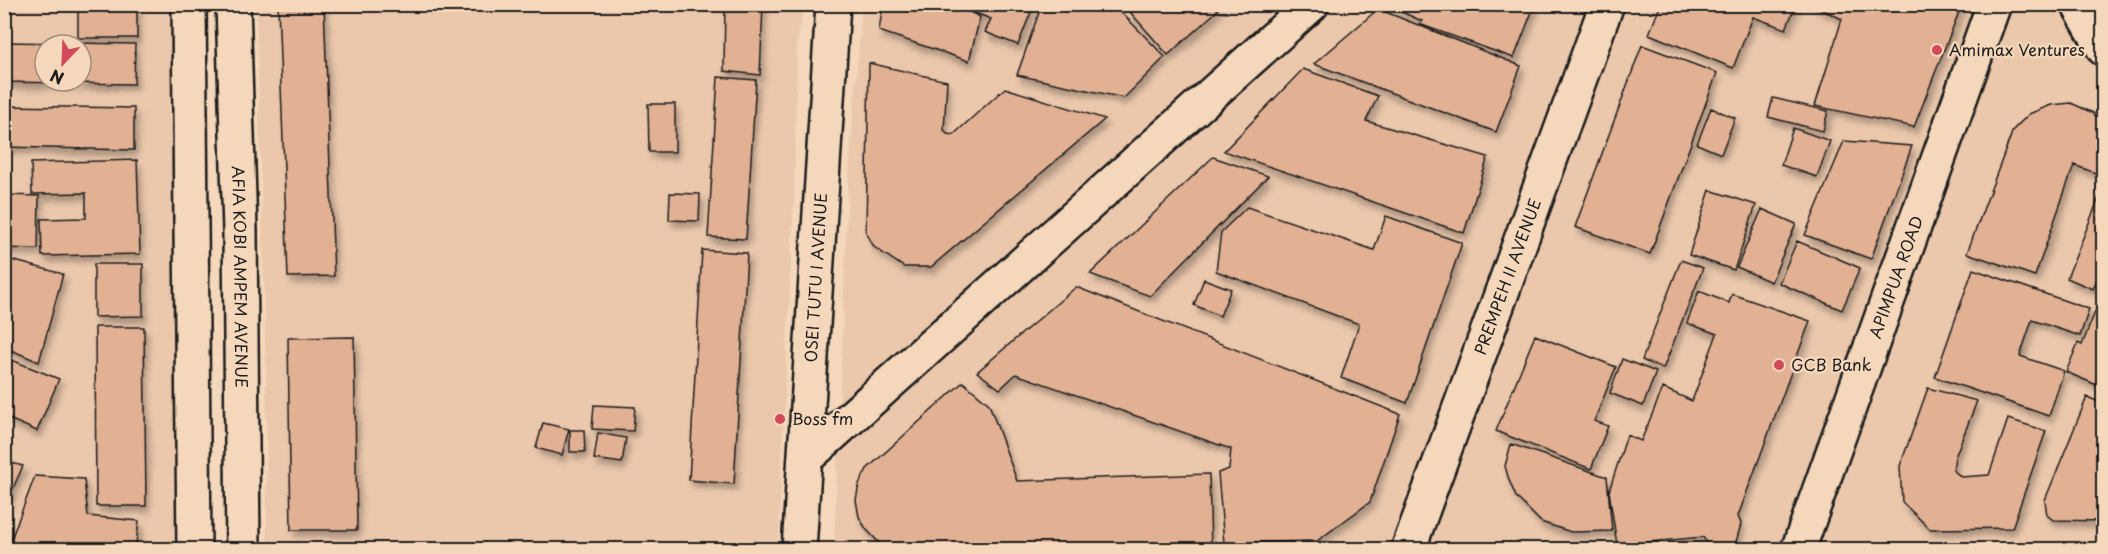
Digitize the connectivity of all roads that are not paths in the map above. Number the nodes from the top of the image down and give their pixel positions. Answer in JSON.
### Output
{"nodes":[{"id":1,"x":189,"y":4,"type":"edge"},
{"id":2,"x":233,"y":4,"type":"edge"},
{"id":3,"x":833,"y":4,"type":"edge"},
{"id":4,"x":1312,"y":4,"type":"edge"},
{"id":5,"x":1606,"y":4,"type":"edge"},
{"id":6,"x":1995,"y":4,"type":"edge"},
{"id":7,"x":2078,"y":4,"type":"edge"},
{"id":8,"x":2103,"y":49,"type":"edge"},
{"id":9,"x":805,"y":459,"type":"junction"},
{"id":10,"x":194,"y":549,"type":"edge"},
{"id":11,"x":243,"y":549,"type":"edge"},
{"id":12,"x":799,"y":549,"type":"edge"},
{"id":13,"x":1408,"y":549,"type":"edge"},
{"id":14,"x":1798,"y":549,"type":"edge"}],
"edges":[{"from":1,"to":10,"type":"street"},
{"from":2,"to":11,"type":"street","name":"AFIA KOBI AMPEM AVENUE"},
{"from":3,"to":9,"type":"street","name":"OSEI TUTU I AVENUE"},
{"from":4,"to":9,"type":"street"},
{"from":5,"to":13,"type":"street","name":"PREMPEH II AVENUE"},
{"from":6,"to":14,"type":"street","name":"APIMPUA ROAD"},
{"from":7,"to":8,"type":"street"},
{"from":9,"to":12,"type":"street","name":"OSEI TUTU I AVENUE"}]}
